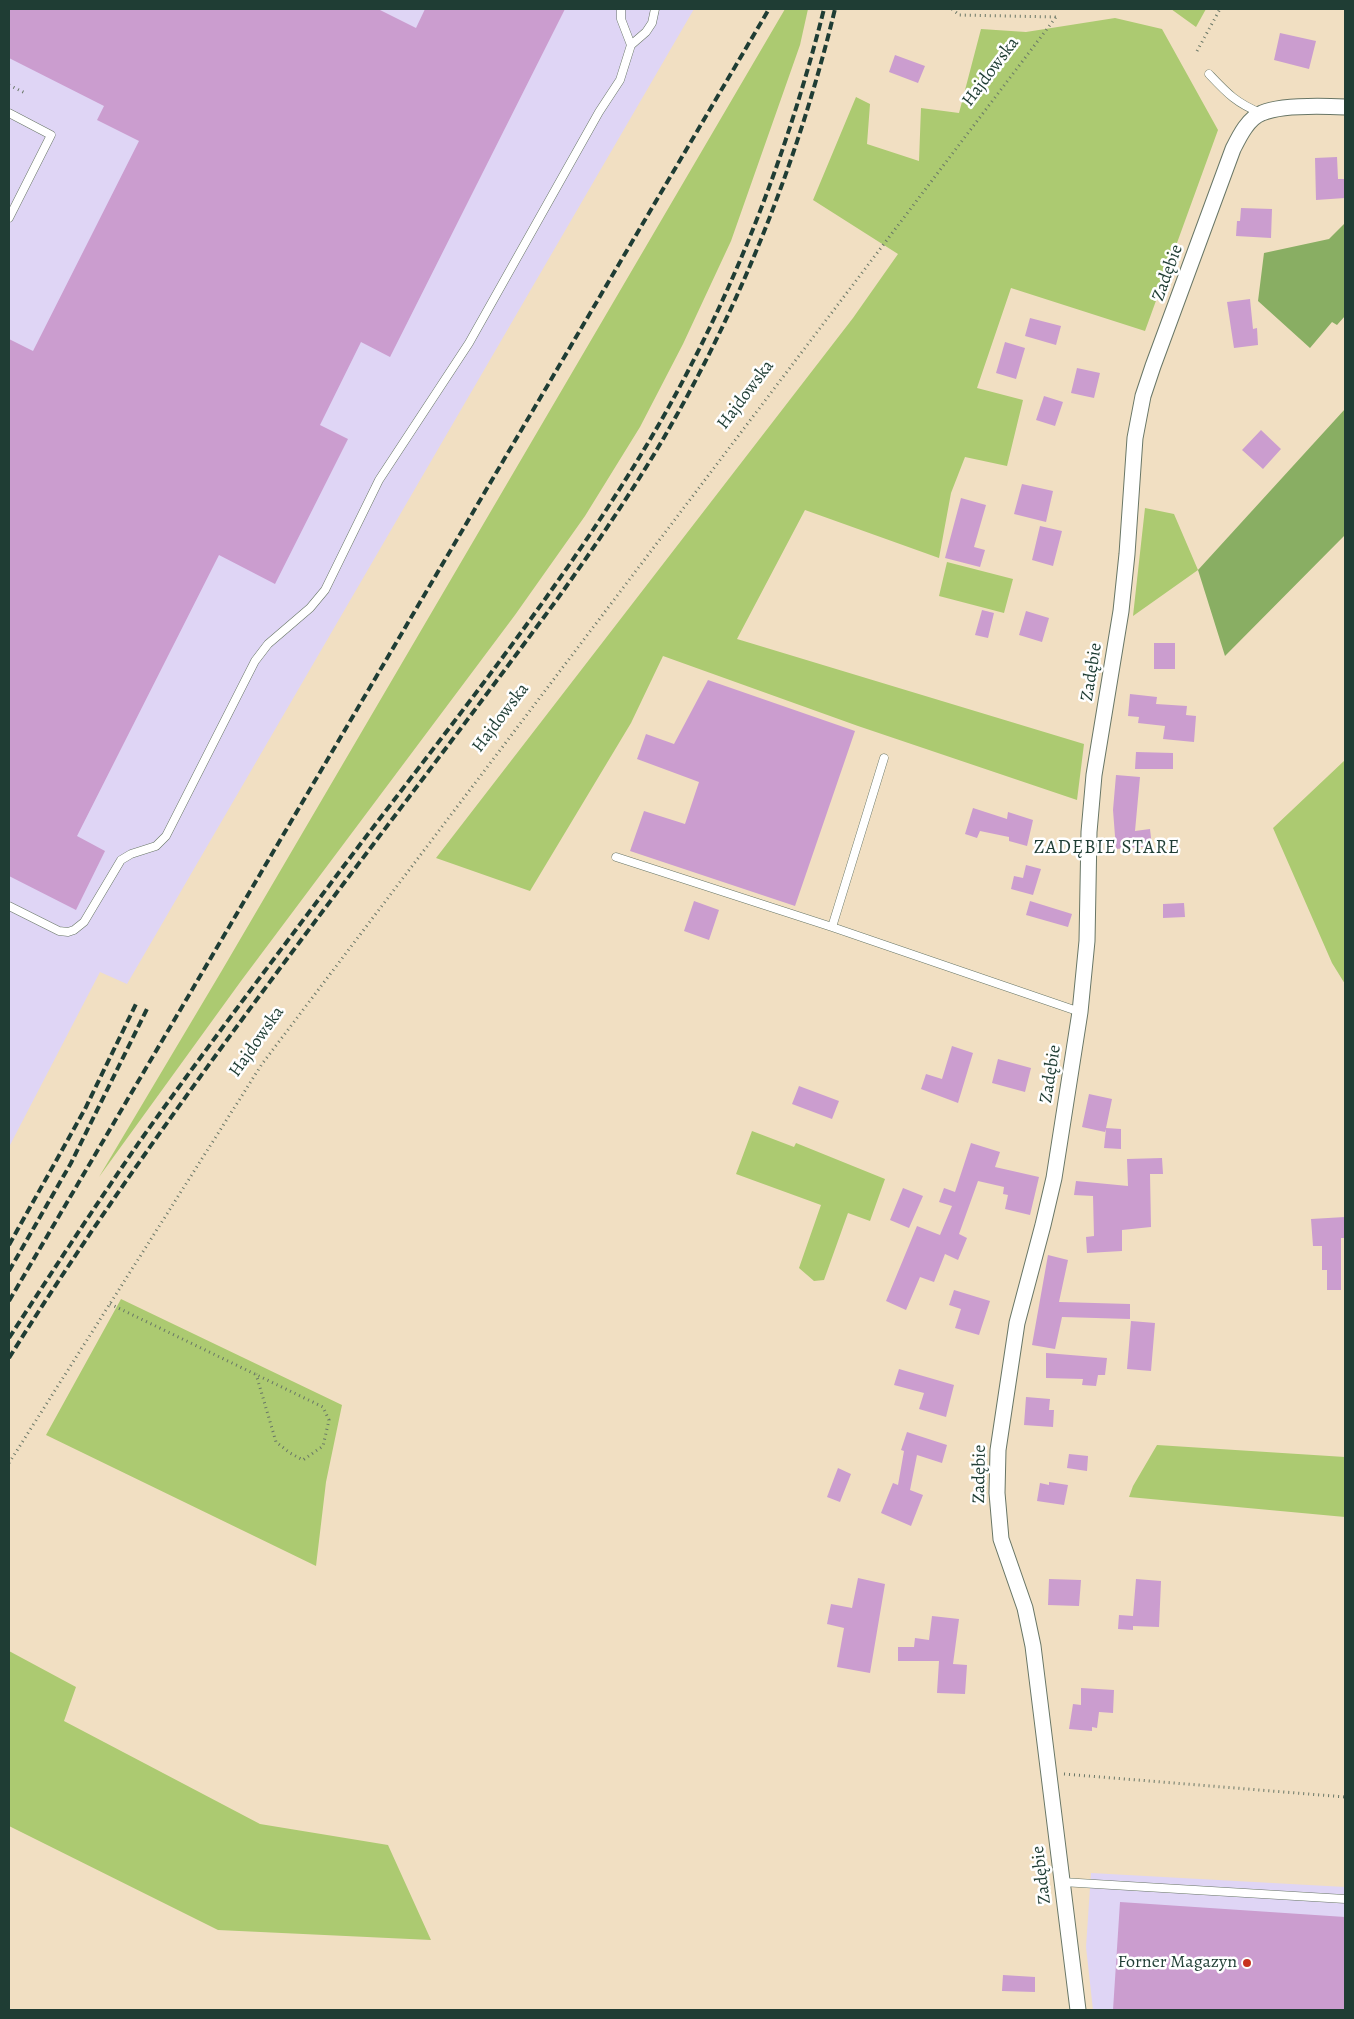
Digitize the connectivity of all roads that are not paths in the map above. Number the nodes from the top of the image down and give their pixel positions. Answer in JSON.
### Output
{"nodes":[{"id":1,"x":620,"y":9,"type":"edge"},
{"id":2,"x":655,"y":9,"type":"edge"},
{"id":3,"x":631,"y":45,"type":"junction"},
{"id":4,"x":1209,"y":74,"type":"dead end"},
{"id":5,"x":1345,"y":107,"type":"edge"},
{"id":6,"x":9,"y":113,"type":"edge"},
{"id":7,"x":1261,"y":113,"type":"junction"},
{"id":8,"x":9,"y":218,"type":"edge"},
{"id":9,"x":884,"y":758,"type":"dead end"},
{"id":10,"x":616,"y":857,"type":"dead end"},
{"id":11,"x":9,"y":906,"type":"edge"},
{"id":12,"x":832,"y":927,"type":"junction"},
{"id":13,"x":1080,"y":1012,"type":"junction"},
{"id":14,"x":1062,"y":1882,"type":"junction"},
{"id":15,"x":1345,"y":1899,"type":"edge"},
{"id":16,"x":1078,"y":2010,"type":"edge"}],
"edges":[{"from":1,"to":3,"type":"lane"},
{"from":2,"to":3,"type":"lane"},
{"from":3,"to":11,"type":"lane"},
{"from":4,"to":7,"type":"lane"},
{"from":5,"to":7,"type":"street"},
{"from":6,"to":8,"type":"lane"},
{"from":7,"to":13,"type":"street","name":"Zadębie"},
{"from":9,"to":12,"type":"lane"},
{"from":10,"to":12,"type":"lane"},
{"from":12,"to":13,"type":"lane"},
{"from":13,"to":14,"type":"street","name":"Zadębie"},
{"from":14,"to":15,"type":"lane"},
{"from":14,"to":16,"type":"street","name":"Zadębie"}]}
